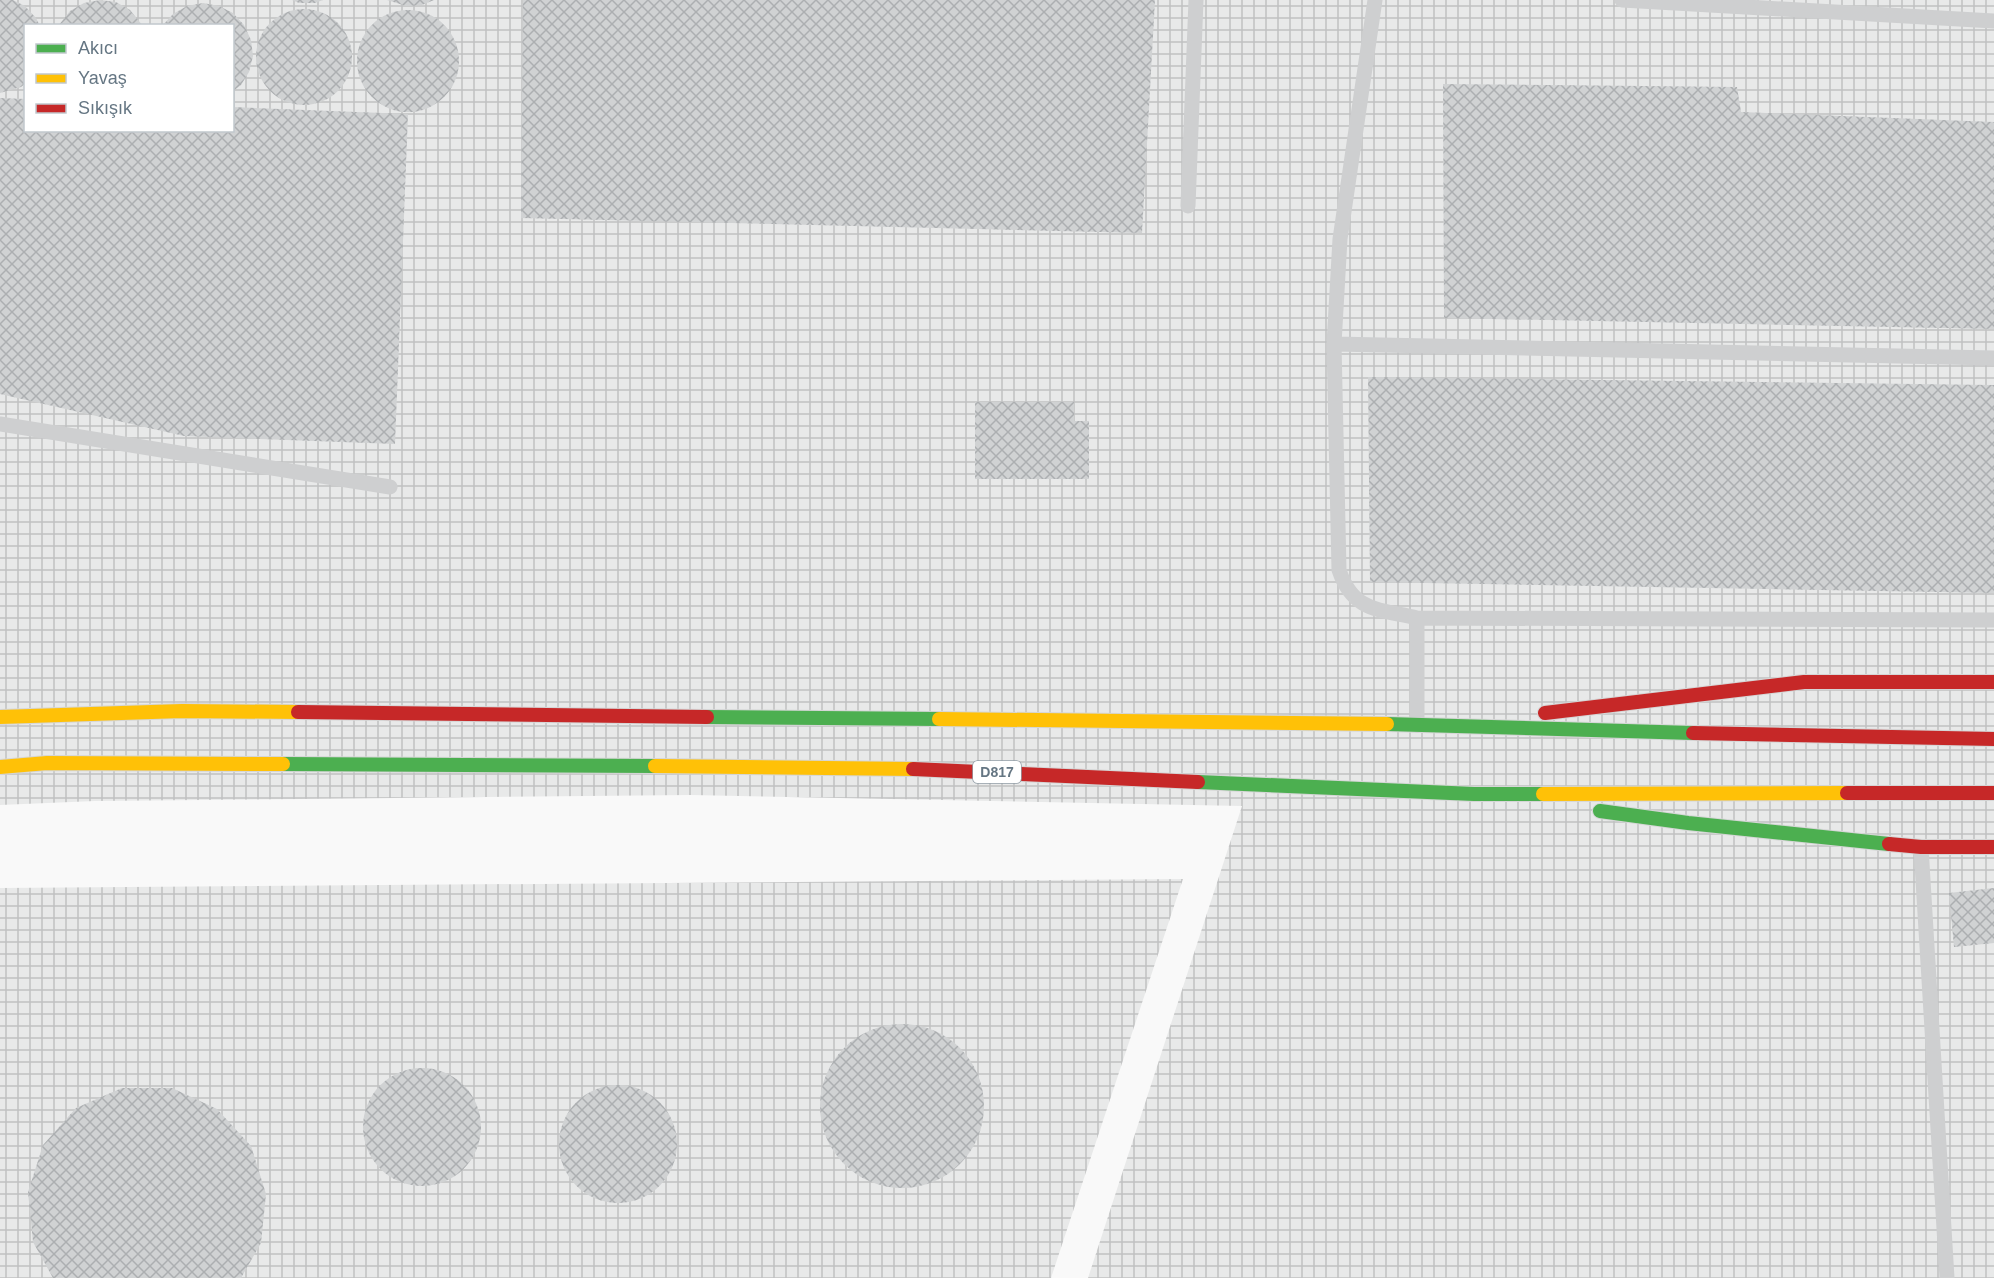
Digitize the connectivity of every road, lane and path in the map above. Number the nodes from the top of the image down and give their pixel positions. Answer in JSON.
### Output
{"nodes":[{"id":1,"x":1196,"y":0,"type":"edge"},
{"id":2,"x":1375,"y":0,"type":"edge"},
{"id":3,"x":1622,"y":0,"type":"edge"},
{"id":4,"x":1994,"y":21,"type":"edge"},
{"id":5,"x":1188,"y":206,"type":"dead end"},
{"id":6,"x":1334,"y":344,"type":"junction"},
{"id":7,"x":1994,"y":358,"type":"edge"},
{"id":8,"x":0,"y":424,"type":"edge"},
{"id":9,"x":390,"y":487,"type":"dead end"},
{"id":10,"x":1417,"y":618,"type":"junction"},
{"id":11,"x":1994,"y":620,"type":"edge"},
{"id":12,"x":1994,"y":682,"type":"edge"},
{"id":13,"x":0,"y":717,"type":"edge"},
{"id":14,"x":1417,"y":725,"type":"junction"},
{"id":15,"x":1444,"y":725,"type":"junction"},
{"id":16,"x":1994,"y":739,"type":"edge"},
{"id":17,"x":0,"y":767,"type":"edge"},
{"id":18,"x":1994,"y":793,"type":"edge"},
{"id":19,"x":1474,"y":795,"type":"junction"},
{"id":20,"x":1922,"y":847,"type":"junction"},
{"id":21,"x":1994,"y":847,"type":"edge"},
{"id":22,"x":1947,"y":1278,"type":"edge"}],
"edges":[{"from":1,"to":5,"type":"lane"},
{"from":2,"to":6,"type":"lane"},
{"from":3,"to":4,"type":"lane"},
{"from":6,"to":7,"type":"lane"},
{"from":6,"to":10,"type":"lane"},
{"from":8,"to":9,"type":"lane"},
{"from":10,"to":11,"type":"lane"},
{"from":10,"to":14,"type":"lane"},
{"from":12,"to":15,"type":"highway"},
{"from":13,"to":14,"type":"highway"},
{"from":14,"to":15,"type":"highway"},
{"from":15,"to":16,"type":"highway"},
{"from":17,"to":19,"type":"highway","number":"D817"},
{"from":18,"to":19,"type":"highway","number":"D817"},
{"from":19,"to":20,"type":"highway"},
{"from":20,"to":21,"type":"highway"},
{"from":20,"to":22,"type":"lane"}]}
